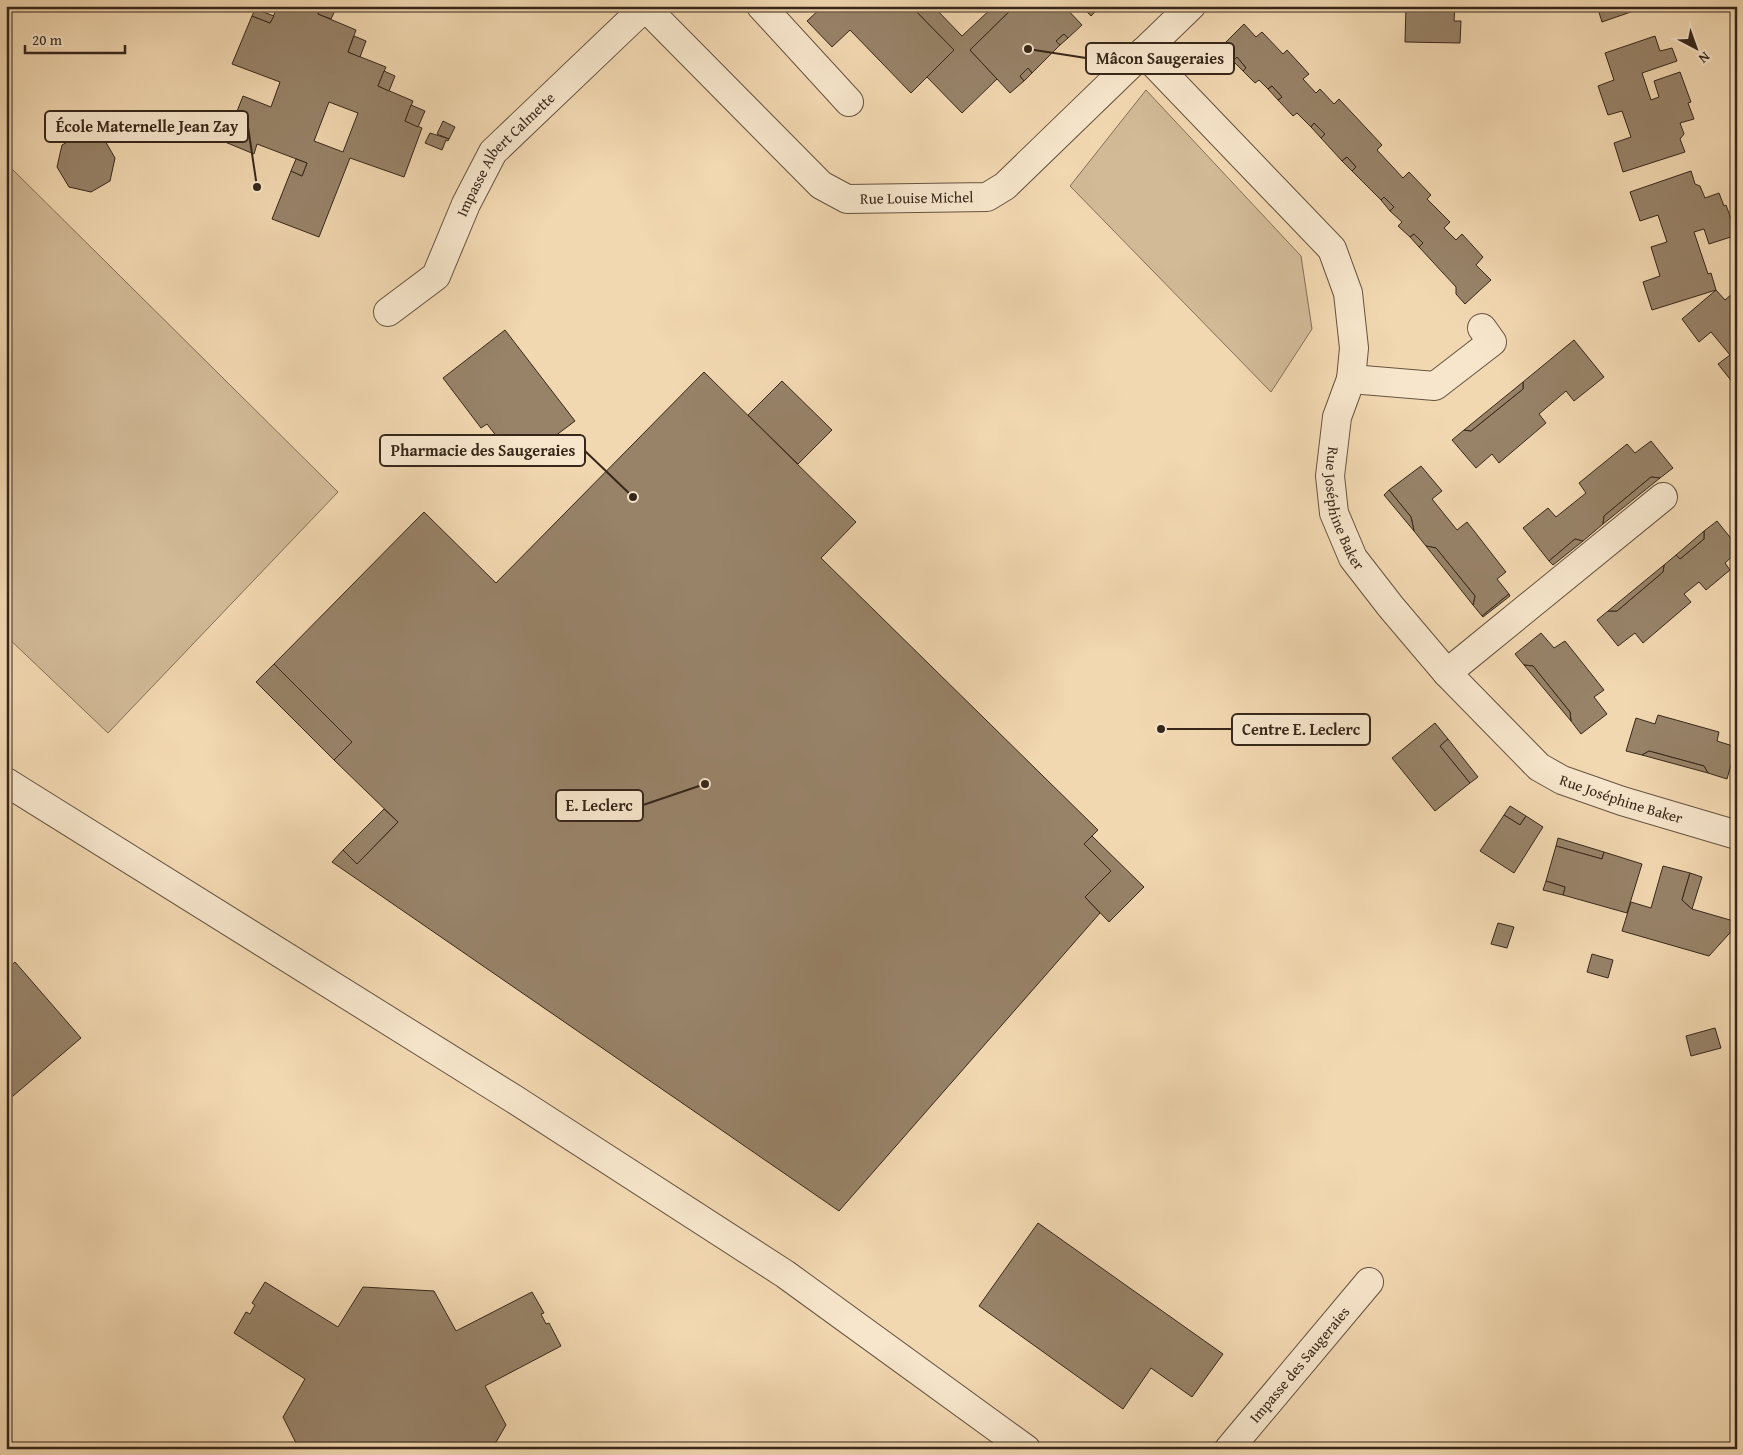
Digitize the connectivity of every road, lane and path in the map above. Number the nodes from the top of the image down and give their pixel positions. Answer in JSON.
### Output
{"nodes":[{"id":1,"x":761,"y":6,"type":"edge"},
{"id":2,"x":1191,"y":6,"type":"edge"},
{"id":3,"x":644,"y":7,"type":"edge"},
{"id":4,"x":1143,"y":52,"type":"junction"},
{"id":5,"x":849,"y":102,"type":"dead end"},
{"id":6,"x":388,"y":312,"type":"dead end"},
{"id":7,"x":1482,"y":328,"type":"dead end"},
{"id":8,"x":1351,"y":379,"type":"junction"},
{"id":9,"x":1663,"y":497,"type":"dead end"},
{"id":10,"x":1447,"y":673,"type":"junction"},
{"id":11,"x":6,"y":782,"type":"edge"},
{"id":12,"x":1737,"y":834,"type":"edge"},
{"id":13,"x":1370,"y":1282,"type":"dead end"},
{"id":14,"x":1026,"y":1449,"type":"edge"},
{"id":15,"x":1229,"y":1449,"type":"edge"}],
"edges":[{"from":1,"to":5,"type":"street"},
{"from":2,"to":4,"type":"street","name":"Rue Louise Michel"},
{"from":3,"to":4,"type":"street","name":"Rue Louise Michel"},
{"from":3,"to":6,"type":"street","name":"Impasse Albert Calmette"},
{"from":4,"to":8,"type":"street","name":"Rue Joséphine Baker"},
{"from":7,"to":8,"type":"street"},
{"from":8,"to":10,"type":"street","name":"Rue Joséphine Baker"},
{"from":9,"to":10,"type":"street"},
{"from":10,"to":12,"type":"street","name":"Rue Joséphine Baker"},
{"from":11,"to":14,"type":"street"},
{"from":13,"to":15,"type":"street","name":"Impasse des Saugeraies"}]}
